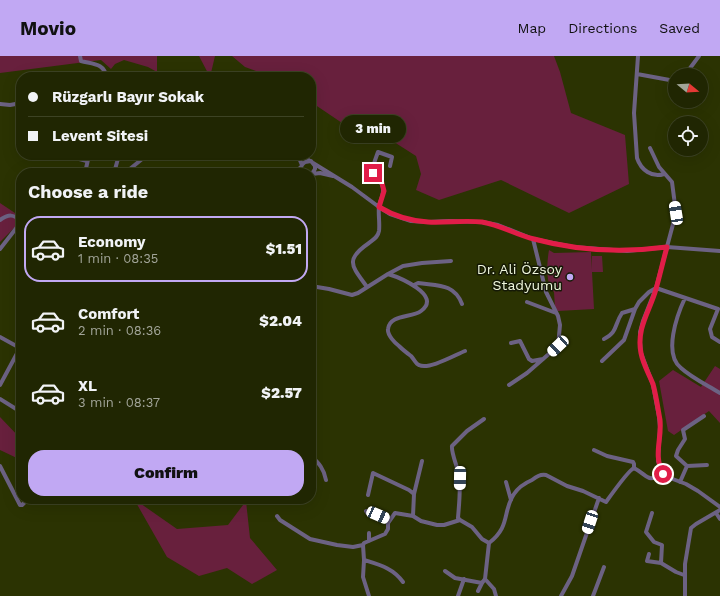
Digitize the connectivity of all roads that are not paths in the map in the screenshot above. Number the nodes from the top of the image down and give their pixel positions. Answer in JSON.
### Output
{"nodes":[{"id":1,"x":80,"y":56,"type":"edge"},
{"id":2,"x":638,"y":56,"type":"edge"},
{"id":3,"x":699,"y":56,"type":"edge"},
{"id":4,"x":690,"y":68,"type":"edge"},
{"id":5,"x":105,"y":72,"type":"edge"},
{"id":6,"x":637,"y":74,"type":"junction"},
{"id":7,"x":668,"y":80,"type":"edge"},
{"id":8,"x":0,"y":104,"type":"edge"},
{"id":9,"x":16,"y":104,"type":"edge"},
{"id":10,"x":650,"y":148,"type":"dead end"},
{"id":11,"x":83,"y":160,"type":"edge"},
{"id":12,"x":141,"y":160,"type":"edge"},
{"id":13,"x":300,"y":160,"type":"edge"},
{"id":14,"x":309,"y":160,"type":"edge"},
{"id":15,"x":87,"y":161,"type":"joint"},
{"id":16,"x":312,"y":162,"type":"junction"},
{"id":17,"x":301,"y":166,"type":"joint"},
{"id":18,"x":390,"y":166,"type":"dead end"},
{"id":19,"x":86,"y":168,"type":"edge"},
{"id":20,"x":131,"y":168,"type":"edge"},
{"id":21,"x":315,"y":168,"type":"edge"},
{"id":22,"x":316,"y":174,"type":"edge"},
{"id":23,"x":664,"y":174,"type":"junction"},
{"id":24,"x":335,"y":176,"type":"junction"},
{"id":25,"x":379,"y":207,"type":"junction"},
{"id":26,"x":16,"y":217,"type":"edge"},
{"id":27,"x":0,"y":220,"type":"edge"},
{"id":28,"x":16,"y":228,"type":"edge"},
{"id":29,"x":532,"y":239,"type":"junction"},
{"id":30,"x":667,"y":247,"type":"junction"},
{"id":31,"x":0,"y":249,"type":"edge"},
{"id":32,"x":720,"y":251,"type":"edge"},
{"id":33,"x":451,"y":260,"type":"dead end"},
{"id":34,"x":388,"y":274,"type":"junction"},
{"id":35,"x":414,"y":285,"type":"junction"},
{"id":36,"x":316,"y":287,"type":"edge"},
{"id":37,"x":367,"y":288,"type":"junction"},
{"id":38,"x":656,"y":288,"type":"junction"},
{"id":39,"x":685,"y":298,"type":"junction"},
{"id":40,"x":527,"y":302,"type":"dead end"},
{"id":41,"x":462,"y":304,"type":"dead end"},
{"id":42,"x":635,"y":308,"type":"junction"},
{"id":43,"x":556,"y":313,"type":"junction"},
{"id":44,"x":0,"y":337,"type":"edge"},
{"id":45,"x":604,"y":340,"type":"dead end"},
{"id":46,"x":720,"y":342,"type":"edge"},
{"id":47,"x":511,"y":343,"type":"dead end"},
{"id":48,"x":16,"y":345,"type":"edge"},
{"id":49,"x":465,"y":351,"type":"dead end"},
{"id":50,"x":16,"y":357,"type":"edge"},
{"id":51,"x":544,"y":359,"type":"junction"},
{"id":52,"x":602,"y":361,"type":"dead end"},
{"id":53,"x":0,"y":385,"type":"edge"},
{"id":54,"x":510,"y":385,"type":"dead end"},
{"id":55,"x":720,"y":393,"type":"edge"},
{"id":56,"x":0,"y":399,"type":"edge"},
{"id":57,"x":16,"y":409,"type":"edge"},
{"id":58,"x":704,"y":416,"type":"dead end"},
{"id":59,"x":484,"y":419,"type":"dead end"},
{"id":60,"x":594,"y":450,"type":"dead end"},
{"id":61,"x":316,"y":461,"type":"edge"},
{"id":62,"x":422,"y":461,"type":"dead end"},
{"id":63,"x":707,"y":465,"type":"dead end"},
{"id":64,"x":0,"y":466,"type":"edge"},
{"id":65,"x":687,"y":466,"type":"junction"},
{"id":66,"x":634,"y":468,"type":"junction"},
{"id":67,"x":663,"y":474,"type":"junction"},
{"id":68,"x":326,"y":480,"type":"dead end"},
{"id":69,"x":506,"y":482,"type":"dead end"},
{"id":70,"x":680,"y":482,"type":"junction"},
{"id":71,"x":414,"y":494,"type":"junction"},
{"id":72,"x":368,"y":495,"type":"dead end"},
{"id":73,"x":16,"y":496,"type":"edge"},
{"id":74,"x":598,"y":498,"type":"junction"},
{"id":75,"x":511,"y":500,"type":"junction"},
{"id":76,"x":719,"y":510,"type":"edge"},
{"id":77,"x":366,"y":511,"type":"dead end"},
{"id":78,"x":652,"y":513,"type":"dead end"},
{"id":79,"x":277,"y":516,"type":"dead end"},
{"id":80,"x":413,"y":516,"type":"junction"},
{"id":81,"x":720,"y":519,"type":"edge"},
{"id":82,"x":390,"y":520,"type":"junction"},
{"id":83,"x":460,"y":520,"type":"junction"},
{"id":84,"x":369,"y":533,"type":"dead end"},
{"id":85,"x":369,"y":541,"type":"junction"},
{"id":86,"x":363,"y":545,"type":"junction"},
{"id":87,"x":489,"y":545,"type":"junction"},
{"id":88,"x":649,"y":554,"type":"dead end"},
{"id":89,"x":364,"y":560,"type":"junction"},
{"id":90,"x":661,"y":563,"type":"junction"},
{"id":91,"x":604,"y":567,"type":"dead end"},
{"id":92,"x":445,"y":571,"type":"dead end"},
{"id":93,"x":684,"y":575,"type":"junction"},
{"id":94,"x":464,"y":579,"type":"junction"},
{"id":95,"x":485,"y":579,"type":"junction"},
{"id":96,"x":403,"y":582,"type":"dead end"},
{"id":97,"x":482,"y":583,"type":"junction"},
{"id":98,"x":478,"y":591,"type":"dead end"},
{"id":99,"x":369,"y":596,"type":"edge"},
{"id":100,"x":458,"y":596,"type":"edge"},
{"id":101,"x":496,"y":596,"type":"edge"},
{"id":102,"x":561,"y":596,"type":"edge"},
{"id":103,"x":592,"y":596,"type":"edge"},
{"id":104,"x":686,"y":596,"type":"edge"}],
"edges":[{"from":1,"to":5,"type":"street"},
{"from":2,"to":6,"type":"street"},
{"from":3,"to":4,"type":"street"},
{"from":6,"to":7,"type":"street"},
{"from":6,"to":23,"type":"street"},
{"from":8,"to":9,"type":"street"},
{"from":10,"to":23,"type":"street"},
{"from":11,"to":15,"type":"street"},
{"from":12,"to":20,"type":"street"},
{"from":13,"to":17,"type":"street"},
{"from":14,"to":16,"type":"street"},
{"from":15,"to":19,"type":"street"},
{"from":16,"to":17,"type":"street"},
{"from":16,"to":21,"type":"street"},
{"from":16,"to":24,"type":"street"},
{"from":18,"to":25,"type":"street"},
{"from":22,"to":24,"type":"street"},
{"from":23,"to":30,"type":"street"},
{"from":24,"to":25,"type":"street"},
{"from":25,"to":29,"type":"street"},
{"from":25,"to":37,"type":"street"},
{"from":26,"to":27,"type":"street"},
{"from":28,"to":31,"type":"street"},
{"from":29,"to":30,"type":"street"},
{"from":29,"to":43,"type":"street"},
{"from":30,"to":32,"type":"street"},
{"from":30,"to":38,"type":"street"},
{"from":33,"to":34,"type":"street"},
{"from":34,"to":35,"type":"street"},
{"from":34,"to":37,"type":"street"},
{"from":35,"to":41,"type":"street"},
{"from":35,"to":49,"type":"street"},
{"from":36,"to":37,"type":"street"},
{"from":38,"to":39,"type":"street"},
{"from":38,"to":42,"type":"street"},
{"from":38,"to":67,"type":"street"},
{"from":39,"to":46,"type":"street"},
{"from":39,"to":55,"type":"street"},
{"from":40,"to":43,"type":"street"},
{"from":42,"to":45,"type":"street"},
{"from":42,"to":52,"type":"street"},
{"from":43,"to":51,"type":"street"},
{"from":44,"to":48,"type":"street"},
{"from":47,"to":51,"type":"street"},
{"from":50,"to":53,"type":"street"},
{"from":51,"to":54,"type":"street"},
{"from":56,"to":57,"type":"street"},
{"from":58,"to":65,"type":"street"},
{"from":59,"to":83,"type":"street"},
{"from":60,"to":66,"type":"street"},
{"from":61,"to":68,"type":"street"},
{"from":62,"to":71,"type":"street"},
{"from":63,"to":65,"type":"street"},
{"from":64,"to":73,"type":"street"},
{"from":65,"to":70,"type":"street"},
{"from":66,"to":67,"type":"street"},
{"from":66,"to":74,"type":"street"},
{"from":67,"to":70,"type":"street"},
{"from":69,"to":75,"type":"street"},
{"from":70,"to":76,"type":"street"},
{"from":71,"to":72,"type":"street"},
{"from":71,"to":80,"type":"street"},
{"from":74,"to":75,"type":"street"},
{"from":74,"to":102,"type":"street"},
{"from":75,"to":87,"type":"street"},
{"from":76,"to":81,"type":"street"},
{"from":76,"to":93,"type":"street"},
{"from":77,"to":82,"type":"street"},
{"from":78,"to":90,"type":"street"},
{"from":79,"to":86,"type":"street"},
{"from":80,"to":82,"type":"street"},
{"from":80,"to":83,"type":"street"},
{"from":82,"to":85,"type":"street"},
{"from":83,"to":87,"type":"street"},
{"from":84,"to":85,"type":"street"},
{"from":85,"to":86,"type":"street"},
{"from":86,"to":89,"type":"street"},
{"from":87,"to":95,"type":"street"},
{"from":88,"to":90,"type":"street"},
{"from":89,"to":96,"type":"street"},
{"from":89,"to":99,"type":"street"},
{"from":90,"to":93,"type":"street"},
{"from":91,"to":103,"type":"street"},
{"from":92,"to":94,"type":"street"},
{"from":93,"to":104,"type":"street"},
{"from":94,"to":97,"type":"street"},
{"from":94,"to":100,"type":"street"},
{"from":95,"to":97,"type":"street"},
{"from":95,"to":101,"type":"street"},
{"from":97,"to":98,"type":"street"}]}
